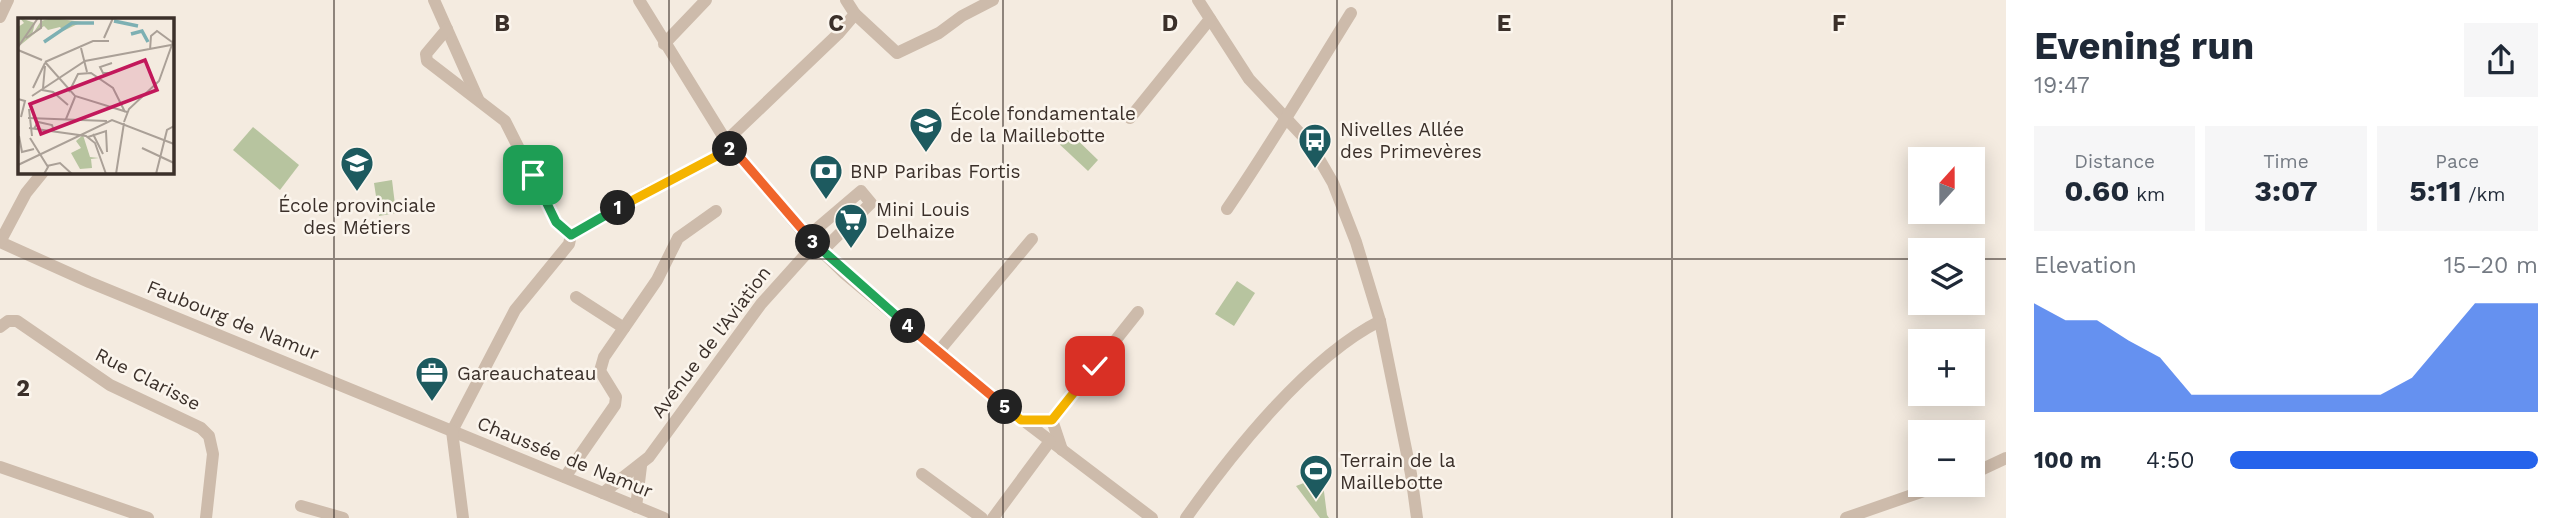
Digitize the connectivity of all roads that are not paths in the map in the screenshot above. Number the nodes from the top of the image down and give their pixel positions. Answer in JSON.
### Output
{"nodes":[{"id":1,"x":8,"y":0,"type":"edge"},
{"id":2,"x":434,"y":0,"type":"edge"},
{"id":3,"x":639,"y":0,"type":"edge"},
{"id":4,"x":706,"y":0,"type":"edge"},
{"id":5,"x":845,"y":0,"type":"edge"},
{"id":6,"x":993,"y":0,"type":"edge"},
{"id":7,"x":1198,"y":0,"type":"edge"},
{"id":8,"x":1351,"y":13,"type":"dead end"},
{"id":9,"x":0,"y":14,"type":"edge"},
{"id":10,"x":855,"y":14,"type":"junction"},
{"id":11,"x":1210,"y":19,"type":"junction"},
{"id":12,"x":447,"y":29,"type":"junction"},
{"id":13,"x":664,"y":44,"type":"junction"},
{"id":14,"x":478,"y":99,"type":"junction"},
{"id":15,"x":1130,"y":118,"type":"dead end"},
{"id":16,"x":1287,"y":120,"type":"junction"},
{"id":17,"x":729,"y":144,"type":"junction"},
{"id":18,"x":42,"y":173,"type":"edge"},
{"id":19,"x":1227,"y":209,"type":"dead end"},
{"id":20,"x":716,"y":211,"type":"dead end"},
{"id":21,"x":571,"y":235,"type":"junction"},
{"id":22,"x":1032,"y":239,"type":"dead end"},
{"id":23,"x":0,"y":242,"type":"edge"},
{"id":24,"x":815,"y":244,"type":"junction"},
{"id":25,"x":576,"y":298,"type":"dead end"},
{"id":26,"x":1138,"y":312,"type":"dead end"},
{"id":27,"x":1380,"y":321,"type":"junction"},
{"id":28,"x":0,"y":327,"type":"edge"},
{"id":29,"x":624,"y":328,"type":"junction"},
{"id":30,"x":939,"y":352,"type":"junction"},
{"id":31,"x":1021,"y":420,"type":"junction"},
{"id":32,"x":1052,"y":420,"type":"junction"},
{"id":33,"x":452,"y":431,"type":"junction"},
{"id":34,"x":1050,"y":441,"type":"junction"},
{"id":35,"x":1062,"y":450,"type":"junction"},
{"id":36,"x":2006,"y":458,"type":"edge"},
{"id":37,"x":641,"y":466,"type":"junction"},
{"id":38,"x":0,"y":467,"type":"edge"},
{"id":39,"x":1985,"y":468,"type":"edge"},
{"id":40,"x":922,"y":474,"type":"dead end"},
{"id":41,"x":565,"y":477,"type":"junction"},
{"id":42,"x":603,"y":493,"type":"junction"},
{"id":43,"x":1908,"y":496,"type":"edge"},
{"id":44,"x":301,"y":506,"type":"dead end"},
{"id":45,"x":635,"y":507,"type":"junction"},
{"id":46,"x":148,"y":518,"type":"edge"},
{"id":47,"x":206,"y":518,"type":"edge"},
{"id":48,"x":343,"y":518,"type":"edge"},
{"id":49,"x":463,"y":518,"type":"edge"},
{"id":50,"x":664,"y":518,"type":"edge"},
{"id":51,"x":982,"y":518,"type":"edge"},
{"id":52,"x":993,"y":518,"type":"edge"},
{"id":53,"x":1152,"y":518,"type":"edge"},
{"id":54,"x":1186,"y":518,"type":"edge"},
{"id":55,"x":1417,"y":518,"type":"edge"},
{"id":56,"x":1846,"y":518,"type":"edge"}],
"edges":[{"from":1,"to":9,"type":"street"},
{"from":2,"to":12,"type":"street"},
{"from":3,"to":13,"type":"street"},
{"from":4,"to":13,"type":"street"},
{"from":5,"to":10,"type":"street"},
{"from":6,"to":10,"type":"street"},
{"from":7,"to":11,"type":"street"},
{"from":8,"to":16,"type":"street"},
{"from":10,"to":17,"type":"street"},
{"from":11,"to":15,"type":"street"},
{"from":11,"to":16,"type":"street"},
{"from":12,"to":14,"type":"street"},
{"from":12,"to":14,"type":"street"},
{"from":13,"to":17,"type":"street"},
{"from":14,"to":21,"type":"street"},
{"from":16,"to":19,"type":"street"},
{"from":16,"to":27,"type":"street"},
{"from":17,"to":21,"type":"street"},
{"from":17,"to":24,"type":"street"},
{"from":18,"to":23,"type":"street"},
{"from":20,"to":29,"type":"street"},
{"from":21,"to":33,"type":"street"},
{"from":22,"to":30,"type":"street"},
{"from":23,"to":33,"type":"street","name":"Faubourg de Namur"},
{"from":24,"to":24,"type":"street"},
{"from":24,"to":30,"type":"street"},
{"from":24,"to":37,"type":"street","name":"Avenue de l'Aviation"},
{"from":25,"to":29,"type":"street"},
{"from":26,"to":32,"type":"street"},
{"from":27,"to":54,"type":"street"},
{"from":27,"to":55,"type":"street"},
{"from":28,"to":47,"type":"street","name":"Rue Clarisse"},
{"from":29,"to":41,"type":"street"},
{"from":30,"to":31,"type":"street"},
{"from":31,"to":32,"type":"street"},
{"from":31,"to":34,"type":"street"},
{"from":32,"to":35,"type":"street"},
{"from":33,"to":41,"type":"street","name":"Chaussée de Namur"},
{"from":33,"to":49,"type":"street"},
{"from":34,"to":35,"type":"street"},
{"from":34,"to":52,"type":"street"},
{"from":35,"to":53,"type":"street"},
{"from":36,"to":39,"type":"street"},
{"from":37,"to":42,"type":"street","name":"Avenue de l'Aviation"},
{"from":37,"to":45,"type":"street","name":"Avenue de l'Aviation"},
{"from":38,"to":46,"type":"street"},
{"from":40,"to":51,"type":"street"},
{"from":41,"to":42,"type":"street","name":"Chaussée de Namur"},
{"from":42,"to":45,"type":"street","name":"Chaussée de Namur"},
{"from":43,"to":56,"type":"street"},
{"from":44,"to":48,"type":"street"},
{"from":45,"to":50,"type":"street","name":"Chaussée de Namur"}]}
